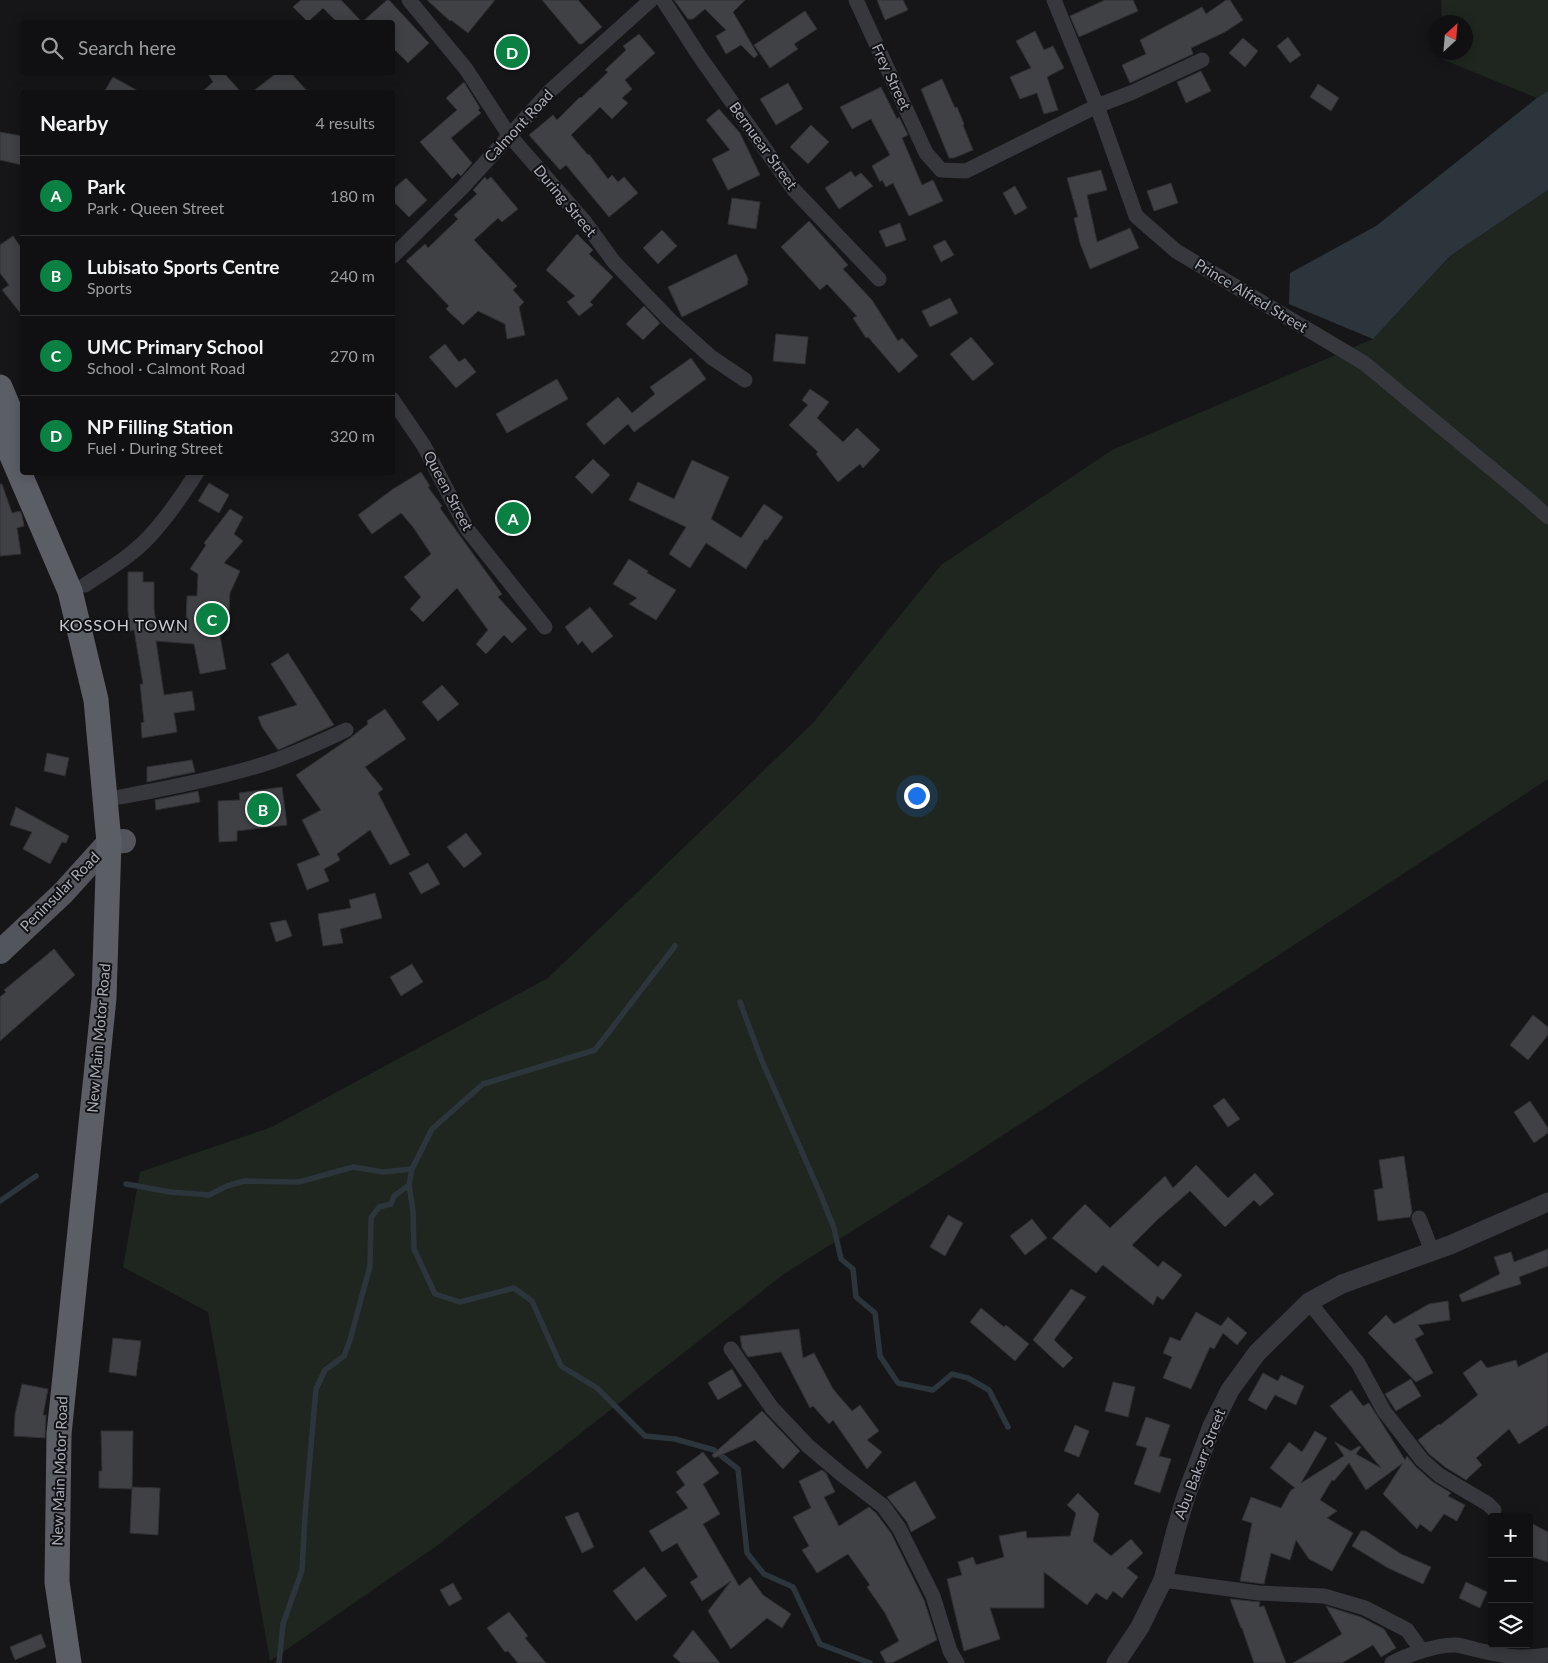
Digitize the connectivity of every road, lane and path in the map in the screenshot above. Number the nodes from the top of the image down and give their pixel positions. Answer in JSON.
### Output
{"nodes":[{"id":1,"x":409,"y":0,"type":"edge"},
{"id":2,"x":651,"y":0,"type":"edge"},
{"id":3,"x":663,"y":0,"type":"edge"},
{"id":4,"x":856,"y":0,"type":"edge"},
{"id":5,"x":1054,"y":0,"type":"edge"},
{"id":6,"x":1202,"y":60,"type":"dead end"},
{"id":7,"x":1097,"y":106,"type":"junction"},
{"id":8,"x":509,"y":136,"type":"junction"},
{"id":9,"x":395,"y":254,"type":"edge"},
{"id":10,"x":879,"y":279,"type":"dead end"},
{"id":11,"x":745,"y":380,"type":"dead end"},
{"id":12,"x":0,"y":387,"type":"edge"},
{"id":13,"x":395,"y":403,"type":"edge"},
{"id":14,"x":0,"y":428,"type":"edge"},
{"id":15,"x":20,"y":434,"type":"edge"},
{"id":16,"x":20,"y":475,"type":"edge"},
{"id":17,"x":20,"y":475,"type":"edge"},
{"id":18,"x":38,"y":475,"type":"edge"},
{"id":19,"x":195,"y":475,"type":"edge"},
{"id":20,"x":1548,"y":517,"type":"edge"},
{"id":21,"x":85,"y":585,"type":"junction"},
{"id":22,"x":545,"y":627,"type":"dead end"},
{"id":23,"x":346,"y":730,"type":"dead end"},
{"id":24,"x":120,"y":797,"type":"junction"},
{"id":25,"x":116,"y":842,"type":"junction"},
{"id":26,"x":0,"y":952,"type":"edge"},
{"id":27,"x":1548,"y":1202,"type":"edge"},
{"id":28,"x":1419,"y":1218,"type":"dead end"},
{"id":29,"x":1432,"y":1251,"type":"junction"},
{"id":30,"x":1309,"y":1302,"type":"junction"},
{"id":31,"x":731,"y":1349,"type":"dead end"},
{"id":32,"x":1494,"y":1510,"type":"dead end"},
{"id":33,"x":1163,"y":1580,"type":"junction"},
{"id":34,"x":1422,"y":1651,"type":"junction"},
{"id":35,"x":1548,"y":1655,"type":"edge"},
{"id":36,"x":1504,"y":1659,"type":"edge"},
{"id":37,"x":69,"y":1663,"type":"edge"},
{"id":38,"x":85,"y":1663,"type":"edge"},
{"id":39,"x":957,"y":1663,"type":"edge"},
{"id":40,"x":1116,"y":1663,"type":"edge"},
{"id":41,"x":1392,"y":1663,"type":"edge"}],
"edges":[{"from":1,"to":8,"type":"street","name":"During Street"},
{"from":2,"to":8,"type":"street","name":"Calmont Road"},
{"from":3,"to":10,"type":"street","name":"Bernuear Street"},
{"from":4,"to":7,"type":"street","name":"Frey Street"},
{"from":5,"to":7,"type":"street","name":"Prince Alfred Street"},
{"from":6,"to":7,"type":"street"},
{"from":7,"to":20,"type":"street","name":"Prince Alfred Street"},
{"from":8,"to":9,"type":"street","name":"Calmont Road"},
{"from":8,"to":11,"type":"street","name":"During Street"},
{"from":12,"to":15,"type":"highway"},
{"from":13,"to":22,"type":"street","name":"Queen Street"},
{"from":14,"to":16,"type":"highway","name":"New Main Motor Road"},
{"from":17,"to":25,"type":"highway","name":"New Main Motor Road"},
{"from":18,"to":21,"type":"highway","name":"New Main Motor Road"},
{"from":19,"to":21,"type":"street"},
{"from":21,"to":24,"type":"highway","name":"New Main Motor Road"},
{"from":23,"to":24,"type":"street"},
{"from":24,"to":25,"type":"highway","name":"New Main Motor Road"},
{"from":25,"to":26,"type":"main road","name":"Peninsular Road"},
{"from":25,"to":37,"type":"highway","name":"New Main Motor Road"},
{"from":25,"to":38,"type":"highway","name":"New Main Motor Road"},
{"from":27,"to":29,"type":"street","name":"Abu Bakarr Street"},
{"from":28,"to":29,"type":"street"},
{"from":29,"to":30,"type":"street","name":"Abu Bakarr Street"},
{"from":30,"to":32,"type":"street"},
{"from":30,"to":33,"type":"street","name":"Abu Bakarr Street"},
{"from":31,"to":39,"type":"street"},
{"from":33,"to":34,"type":"street"},
{"from":33,"to":40,"type":"street","name":"Abu Bakarr Street"},
{"from":34,"to":36,"type":"street"},
{"from":34,"to":41,"type":"street"},
{"from":35,"to":36,"type":"street"}]}
